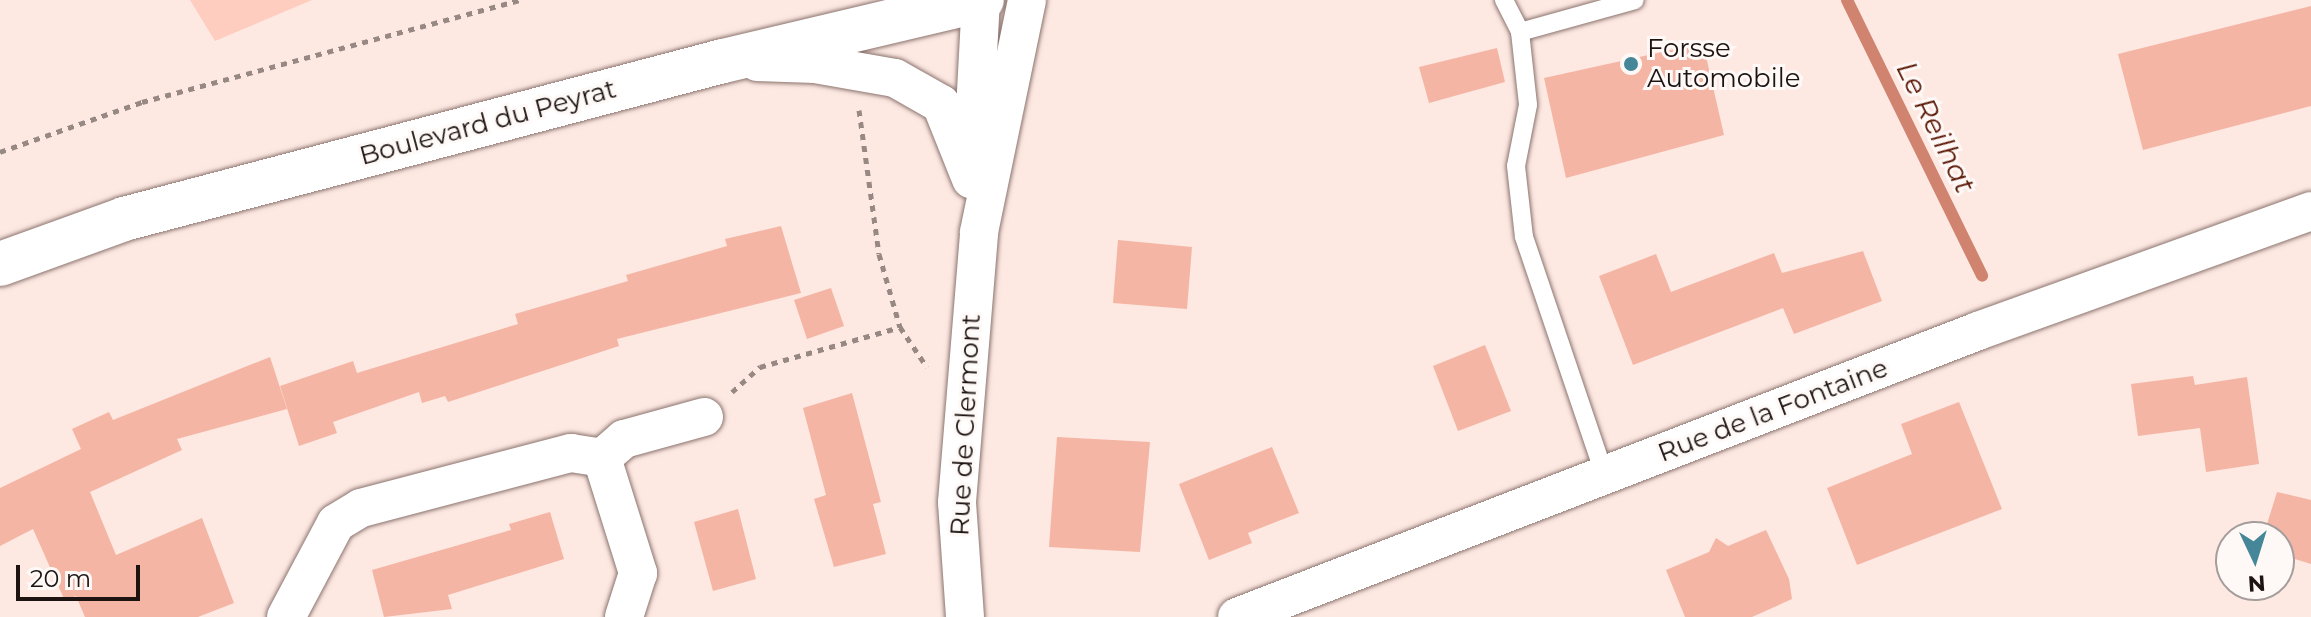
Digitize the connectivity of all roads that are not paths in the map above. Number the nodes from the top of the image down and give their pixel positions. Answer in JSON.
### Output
{"nodes":[{"id":1,"x":982,"y":0,"type":"edge"},
{"id":2,"x":1027,"y":0,"type":"edge"},
{"id":3,"x":1504,"y":0,"type":"edge"},
{"id":4,"x":1635,"y":0,"type":"edge"},
{"id":5,"x":1520,"y":32,"type":"junction"},
{"id":6,"x":723,"y":61,"type":"junction"},
{"id":7,"x":971,"y":179,"type":"junction"},
{"id":8,"x":2311,"y":211,"type":"edge"},
{"id":9,"x":979,"y":232,"type":"junction"},
{"id":10,"x":0,"y":264,"type":"edge"},
{"id":11,"x":704,"y":417,"type":"road end"},
{"id":12,"x":602,"y":458,"type":"junction"},
{"id":13,"x":1605,"y":476,"type":"junction"},
{"id":14,"x":286,"y":617,"type":"edge"},
{"id":15,"x":624,"y":617,"type":"edge"},
{"id":16,"x":965,"y":617,"type":"edge"},
{"id":17,"x":1237,"y":617,"type":"edge"}],
"edges":[{"from":1,"to":6,"type":"main road","name":"Boulevard du Peyrat"},
{"from":1,"to":7,"type":"street","name":"Rue de Clermont"},
{"from":2,"to":9,"type":"street","name":"Rue de Clermont"},
{"from":3,"to":5,"type":"lane"},
{"from":4,"to":5,"type":"lane"},
{"from":5,"to":13,"type":"lane"},
{"from":6,"to":7,"type":"street","name":"Rue de Clermont"},
{"from":6,"to":10,"type":"main road","name":"Boulevard du Peyrat"},
{"from":7,"to":9,"type":"street","name":"Rue de Clermont"},
{"from":8,"to":13,"type":"street","name":"Rue de la Fontaine"},
{"from":9,"to":16,"type":"street","name":"Rue de Clermont"},
{"from":11,"to":12,"type":"street"},
{"from":12,"to":14,"type":"street"},
{"from":12,"to":15,"type":"street"},
{"from":13,"to":17,"type":"street","name":"Rue de la Fontaine"}]}
